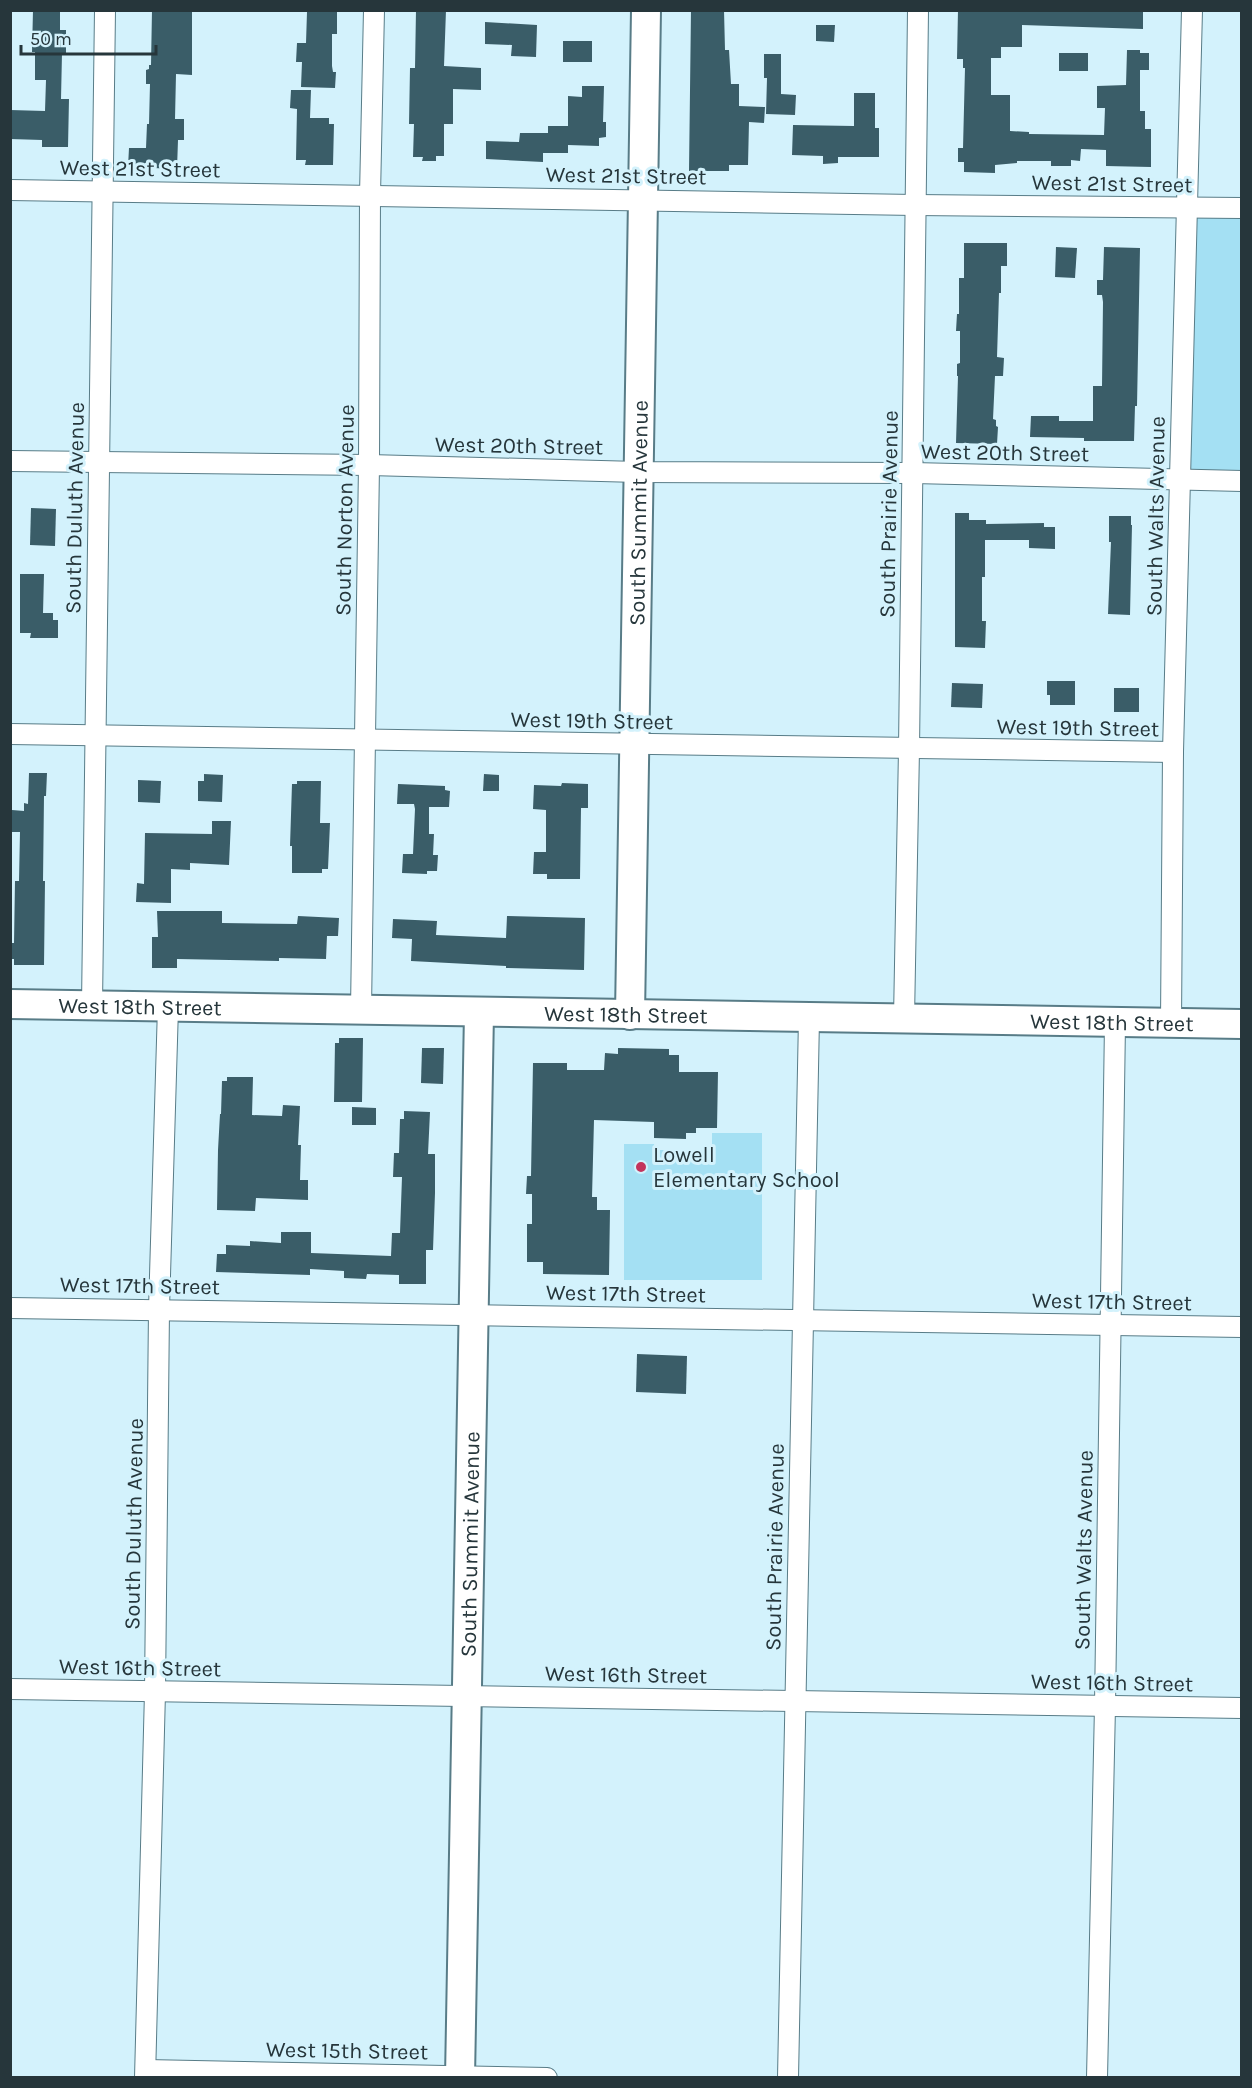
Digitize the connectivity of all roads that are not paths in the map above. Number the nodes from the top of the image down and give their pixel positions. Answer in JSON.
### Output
{"nodes":[{"id":1,"x":105,"y":10,"type":"edge"},
{"id":2,"x":374,"y":10,"type":"edge"},
{"id":3,"x":646,"y":10,"type":"edge"},
{"id":4,"x":918,"y":10,"type":"edge"},
{"id":5,"x":1191,"y":10,"type":"edge"},
{"id":6,"x":10,"y":190,"type":"edge"},
{"id":7,"x":102,"y":191,"type":"junction"},
{"id":8,"x":370,"y":195,"type":"junction"},
{"id":9,"x":642,"y":199,"type":"junction"},
{"id":10,"x":915,"y":205,"type":"junction"},
{"id":11,"x":1185,"y":207,"type":"junction"},
{"id":12,"x":1242,"y":208,"type":"edge"},
{"id":13,"x":10,"y":461,"type":"edge"},
{"id":14,"x":99,"y":461,"type":"junction"},
{"id":15,"x":369,"y":465,"type":"junction"},
{"id":16,"x":638,"y":471,"type":"junction"},
{"id":17,"x":913,"y":473,"type":"junction"},
{"id":18,"x":1180,"y":480,"type":"junction"},
{"id":19,"x":1242,"y":482,"type":"edge"},
{"id":20,"x":10,"y":735,"type":"edge"},
{"id":21,"x":95,"y":736,"type":"junction"},
{"id":22,"x":364,"y":740,"type":"junction"},
{"id":23,"x":634,"y":745,"type":"junction"},
{"id":24,"x":909,"y":749,"type":"junction"},
{"id":25,"x":1173,"y":752,"type":"junction"},
{"id":26,"x":10,"y":1004,"type":"edge"},
{"id":27,"x":92,"y":1005,"type":"junction"},
{"id":28,"x":168,"y":1007,"type":"junction"},
{"id":29,"x":360,"y":1010,"type":"junction"},
{"id":30,"x":479,"y":1012,"type":"junction"},
{"id":31,"x":630,"y":1015,"type":"junction"},
{"id":32,"x":809,"y":1018,"type":"junction"},
{"id":33,"x":904,"y":1019,"type":"junction"},
{"id":34,"x":1115,"y":1023,"type":"junction"},
{"id":35,"x":1170,"y":1023,"type":"junction"},
{"id":36,"x":1242,"y":1024,"type":"edge"},
{"id":37,"x":10,"y":1308,"type":"edge"},
{"id":38,"x":159,"y":1309,"type":"junction"},
{"id":39,"x":474,"y":1314,"type":"junction"},
{"id":40,"x":802,"y":1321,"type":"junction"},
{"id":41,"x":1110,"y":1325,"type":"junction"},
{"id":42,"x":1242,"y":1327,"type":"edge"},
{"id":43,"x":10,"y":1689,"type":"edge"},
{"id":44,"x":155,"y":1692,"type":"junction"},
{"id":45,"x":466,"y":1696,"type":"junction"},
{"id":46,"x":796,"y":1700,"type":"junction"},
{"id":47,"x":1105,"y":1706,"type":"junction"},
{"id":48,"x":1242,"y":1708,"type":"edge"},
{"id":49,"x":146,"y":2074,"type":"edge"},
{"id":50,"x":460,"y":2077,"type":"edge"},
{"id":51,"x":547,"y":2078,"type":"edge"},
{"id":52,"x":788,"y":2078,"type":"edge"},
{"id":53,"x":1097,"y":2078,"type":"edge"}],
"edges":[{"from":1,"to":7,"type":"street","name":"South Duluth Avenue"},
{"from":2,"to":8,"type":"street","name":"South Norton Avenue"},
{"from":3,"to":9,"type":"street","name":"South Summit Avenue"},
{"from":4,"to":10,"type":"street","name":"South Prairie Avenue"},
{"from":5,"to":11,"type":"street","name":"South Walts Avenue"},
{"from":6,"to":7,"type":"street","name":"West 21st Street"},
{"from":7,"to":8,"type":"street","name":"West 21st Street"},
{"from":7,"to":14,"type":"street","name":"South Duluth Avenue"},
{"from":8,"to":9,"type":"street","name":"West 21st Street"},
{"from":8,"to":15,"type":"street","name":"South Norton Avenue"},
{"from":9,"to":10,"type":"street","name":"West 21st Street"},
{"from":9,"to":16,"type":"street","name":"South Summit Avenue"},
{"from":10,"to":11,"type":"street","name":"West 21st Street"},
{"from":10,"to":17,"type":"street","name":"South Prairie Avenue"},
{"from":11,"to":12,"type":"street","name":"West 21st Street"},
{"from":11,"to":18,"type":"street","name":"South Walts Avenue"},
{"from":13,"to":14,"type":"street","name":"West 20th Street"},
{"from":14,"to":15,"type":"street","name":"West 20th Street"},
{"from":14,"to":21,"type":"street","name":"South Duluth Avenue"},
{"from":15,"to":16,"type":"street","name":"West 20th Street"},
{"from":15,"to":22,"type":"street","name":"South Norton Avenue"},
{"from":16,"to":17,"type":"street","name":"West 20th Street"},
{"from":16,"to":23,"type":"street","name":"South Summit Avenue"},
{"from":17,"to":18,"type":"street","name":"West 20th Street"},
{"from":17,"to":24,"type":"street","name":"South Prairie Avenue"},
{"from":18,"to":19,"type":"street","name":"West 20th Street"},
{"from":18,"to":25,"type":"street","name":"South Walts Avenue"},
{"from":20,"to":21,"type":"street","name":"West 19th Street"},
{"from":21,"to":22,"type":"street","name":"West 19th Street"},
{"from":21,"to":27,"type":"street","name":"South Duluth Avenue"},
{"from":22,"to":23,"type":"street","name":"West 19th Street"},
{"from":22,"to":29,"type":"street","name":"South Norton Avenue"},
{"from":23,"to":24,"type":"street","name":"West 19th Street"},
{"from":23,"to":31,"type":"street","name":"South Summit Avenue"},
{"from":24,"to":25,"type":"street","name":"West 19th Street"},
{"from":24,"to":33,"type":"street","name":"South Prairie Avenue"},
{"from":25,"to":35,"type":"street","name":"South Walts Avenue"},
{"from":26,"to":27,"type":"street","name":"West 18th Street"},
{"from":27,"to":28,"type":"street","name":"West 18th Street"},
{"from":28,"to":29,"type":"street","name":"West 18th Street"},
{"from":28,"to":38,"type":"street","name":"South Duluth Avenue"},
{"from":29,"to":30,"type":"street","name":"West 18th Street"},
{"from":30,"to":31,"type":"street","name":"West 18th Street"},
{"from":30,"to":39,"type":"street","name":"South Summit Avenue"},
{"from":31,"to":32,"type":"street","name":"West 18th Street"},
{"from":32,"to":33,"type":"street","name":"West 18th Street"},
{"from":32,"to":40,"type":"street","name":"South Prairie Avenue"},
{"from":33,"to":34,"type":"street","name":"West 18th Street"},
{"from":34,"to":35,"type":"street","name":"West 18th Street"},
{"from":34,"to":41,"type":"street","name":"South Walts Avenue"},
{"from":35,"to":36,"type":"street","name":"West 18th Street"},
{"from":37,"to":38,"type":"street","name":"West 17th Street"},
{"from":38,"to":39,"type":"street","name":"West 17th Street"},
{"from":38,"to":44,"type":"street","name":"South Duluth Avenue"},
{"from":39,"to":40,"type":"street","name":"West 17th Street"},
{"from":39,"to":45,"type":"street","name":"South Summit Avenue"},
{"from":40,"to":41,"type":"street","name":"West 17th Street"},
{"from":40,"to":46,"type":"street","name":"South Prairie Avenue"},
{"from":41,"to":42,"type":"street","name":"West 17th Street"},
{"from":41,"to":47,"type":"street","name":"South Walts Avenue"},
{"from":43,"to":44,"type":"street","name":"West 16th Street"},
{"from":44,"to":45,"type":"street","name":"West 16th Street"},
{"from":44,"to":49,"type":"street","name":"South Duluth Avenue"},
{"from":45,"to":46,"type":"street","name":"West 16th Street"},
{"from":45,"to":50,"type":"street","name":"South Summit Avenue"},
{"from":46,"to":47,"type":"street","name":"West 16th Street"},
{"from":46,"to":52,"type":"street","name":"South Prairie Avenue"},
{"from":47,"to":48,"type":"street","name":"West 16th Street"},
{"from":47,"to":53,"type":"street","name":"South Walts Avenue"},
{"from":49,"to":50,"type":"street","name":"West 15th Street"},
{"from":50,"to":51,"type":"street","name":"West 15th Street"}]}
